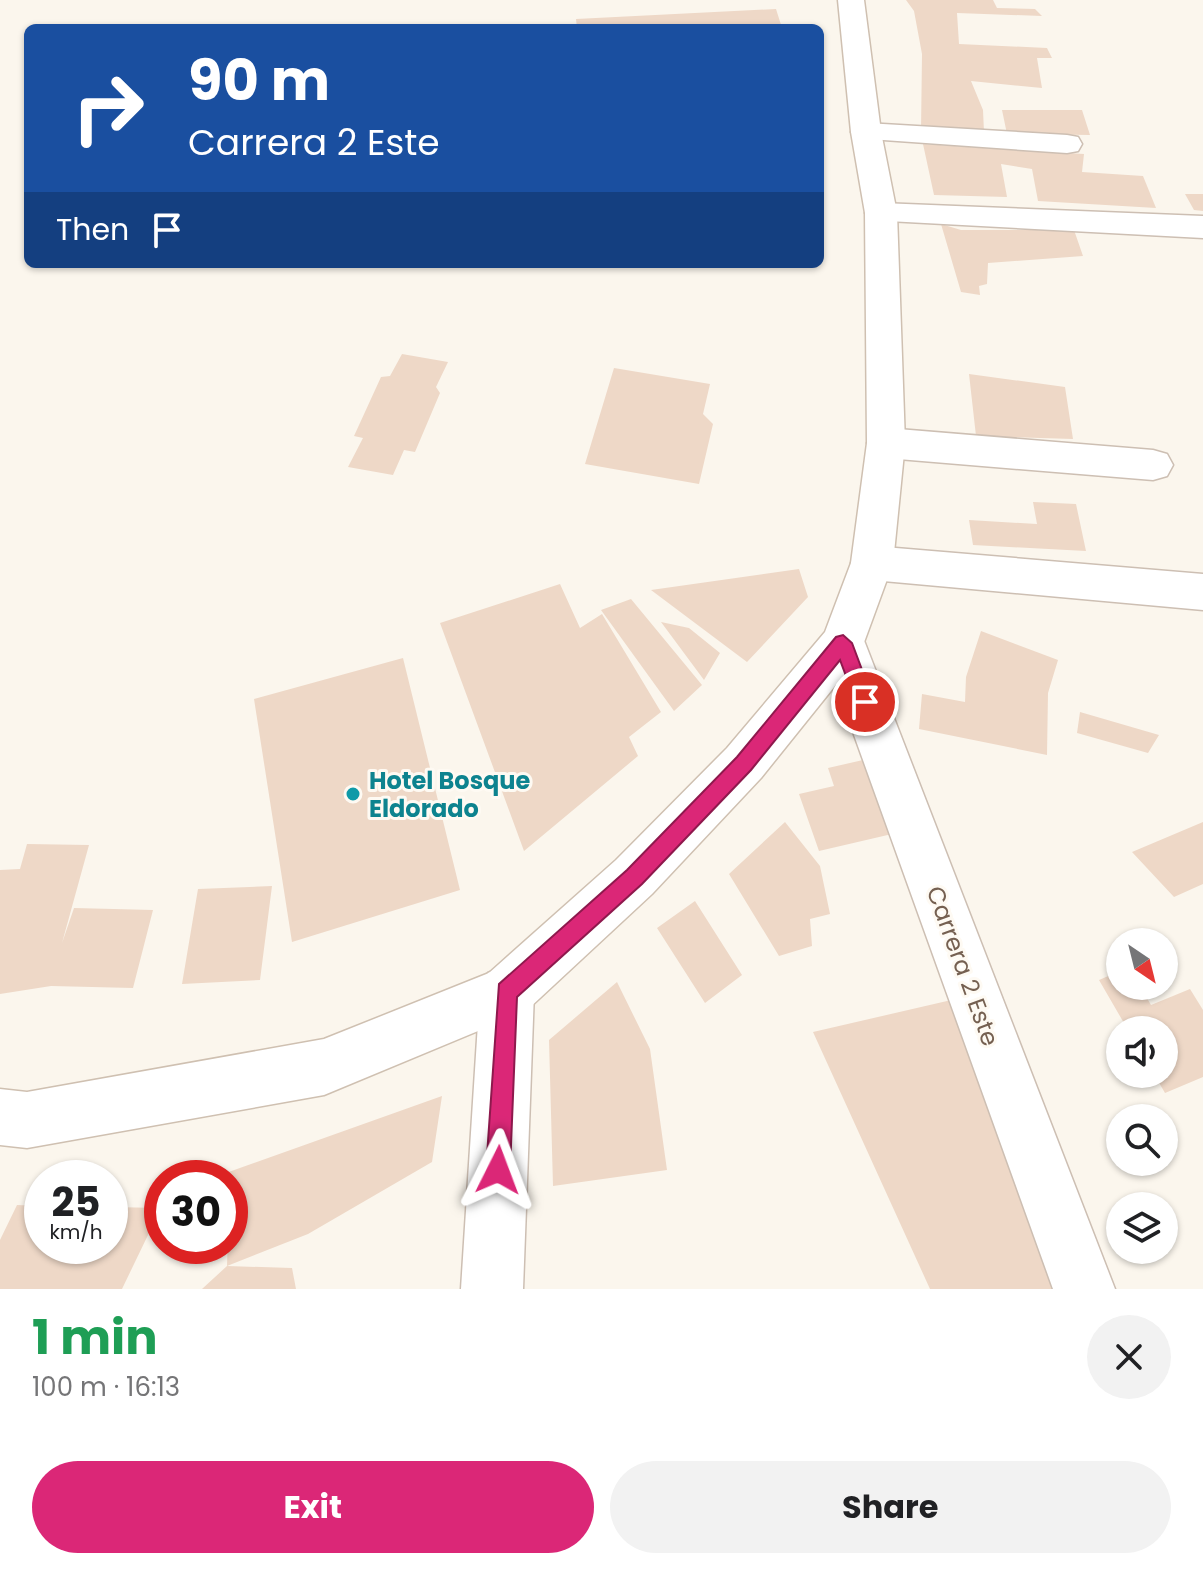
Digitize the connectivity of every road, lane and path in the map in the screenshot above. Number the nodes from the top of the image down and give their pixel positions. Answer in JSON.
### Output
{"nodes":[{"id":1,"x":851,"y":0,"type":"edge"},
{"id":2,"x":866,"y":132,"type":"junction"},
{"id":3,"x":1067,"y":144,"type":"dead end"},
{"id":4,"x":881,"y":213,"type":"junction"},
{"id":5,"x":1203,"y":227,"type":"edge"},
{"id":6,"x":886,"y":443,"type":"junction"},
{"id":7,"x":1153,"y":465,"type":"dead end"},
{"id":8,"x":872,"y":563,"type":"junction"},
{"id":9,"x":1203,"y":592,"type":"edge"},
{"id":10,"x":843,"y":643,"type":"junction"},
{"id":11,"x":507,"y":992,"type":"junction"},
{"id":12,"x":0,"y":1117,"type":"edge"},
{"id":13,"x":492,"y":1289,"type":"edge"},
{"id":14,"x":1084,"y":1289,"type":"edge"}],
"edges":[{"from":1,"to":2,"type":"street"},
{"from":2,"to":3,"type":"street"},
{"from":2,"to":4,"type":"street"},
{"from":4,"to":5,"type":"street"},
{"from":4,"to":6,"type":"street"},
{"from":6,"to":7,"type":"street"},
{"from":6,"to":8,"type":"street"},
{"from":8,"to":9,"type":"street"},
{"from":8,"to":10,"type":"street"},
{"from":10,"to":11,"type":"street"},
{"from":10,"to":14,"type":"street","name":"Carrera 2 Este"},
{"from":11,"to":12,"type":"street"},
{"from":11,"to":13,"type":"street"}]}
